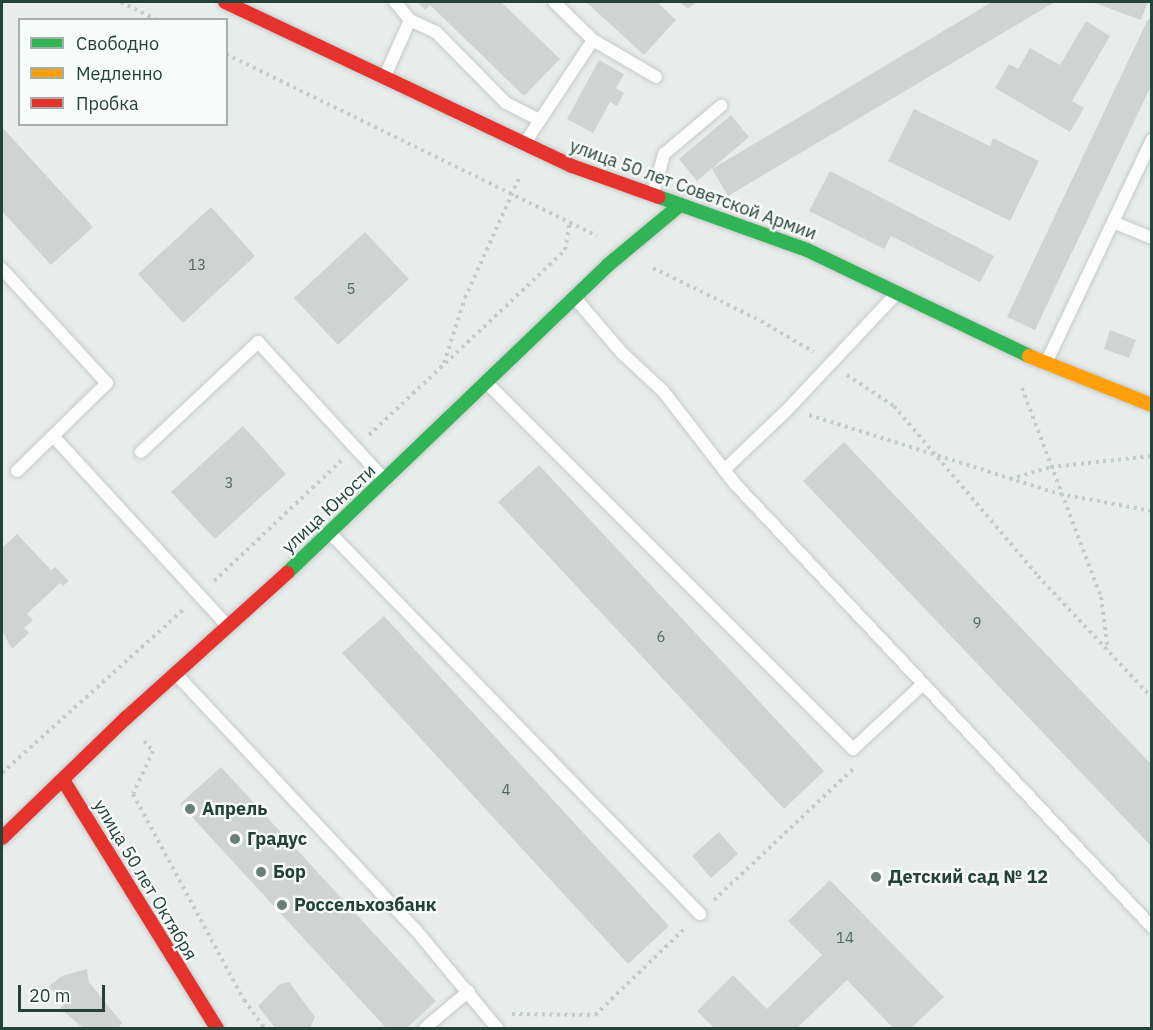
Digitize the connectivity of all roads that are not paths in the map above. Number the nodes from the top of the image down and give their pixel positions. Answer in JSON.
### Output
{"nodes":[{"id":1,"x":225,"y":2,"type":"edge"},
{"id":2,"x":395,"y":2,"type":"edge"},
{"id":3,"x":554,"y":2,"type":"edge"},
{"id":4,"x":410,"y":20,"type":"junction"},
{"id":5,"x":593,"y":40,"type":"junction"},
{"id":6,"x":385,"y":77,"type":"junction"},
{"id":7,"x":656,"y":77,"type":"dead end"},
{"id":8,"x":721,"y":105,"type":"dead end"},
{"id":9,"x":538,"y":119,"type":"junction"},
{"id":10,"x":1152,"y":140,"type":"edge"},
{"id":11,"x":525,"y":144,"type":"junction"},
{"id":12,"x":652,"y":196,"type":"junction"},
{"id":13,"x":680,"y":205,"type":"junction"},
{"id":14,"x":1113,"y":222,"type":"junction"},
{"id":15,"x":1152,"y":238,"type":"edge"},
{"id":16,"x":2,"y":269,"type":"edge"},
{"id":17,"x":895,"y":294,"type":"junction"},
{"id":18,"x":575,"y":298,"type":"junction"},
{"id":19,"x":1046,"y":364,"type":"junction"},
{"id":20,"x":486,"y":382,"type":"junction"},
{"id":21,"x":1152,"y":405,"type":"edge"},
{"id":22,"x":53,"y":435,"type":"junction"},
{"id":23,"x":141,"y":452,"type":"dead end"},
{"id":24,"x":724,"y":470,"type":"junction"},
{"id":25,"x":17,"y":471,"type":"dead end"},
{"id":26,"x":386,"y":481,"type":"junction"},
{"id":27,"x":330,"y":534,"type":"junction"},
{"id":28,"x":228,"y":626,"type":"junction"},
{"id":29,"x":176,"y":674,"type":"junction"},
{"id":30,"x":923,"y":684,"type":"junction"},
{"id":31,"x":63,"y":780,"type":"junction"},
{"id":32,"x":2,"y":838,"type":"edge"},
{"id":33,"x":700,"y":914,"type":"dead end"},
{"id":34,"x":1152,"y":927,"type":"edge"},
{"id":35,"x":469,"y":991,"type":"junction"},
{"id":36,"x":217,"y":1029,"type":"edge"},
{"id":37,"x":425,"y":1029,"type":"edge"},
{"id":38,"x":497,"y":1029,"type":"edge"}],
"edges":[{"from":1,"to":6,"type":"street","name":"улица 50 лет Советской Армии"},
{"from":2,"to":4,"type":"lane"},
{"from":3,"to":5,"type":"lane"},
{"from":4,"to":6,"type":"lane"},
{"from":4,"to":9,"type":"lane"},
{"from":5,"to":7,"type":"lane"},
{"from":5,"to":9,"type":"lane"},
{"from":6,"to":11,"type":"street","name":"улица 50 лет Советской Армии"},
{"from":8,"to":12,"type":"lane"},
{"from":9,"to":11,"type":"lane"},
{"from":10,"to":14,"type":"lane"},
{"from":11,"to":12,"type":"street","name":"улица 50 лет Советской Армии"},
{"from":12,"to":13,"type":"street","name":"улица 50 лет Советской Армии"},
{"from":13,"to":17,"type":"street","name":"улица 50 лет Советской Армии"},
{"from":13,"to":18,"type":"street","name":"улица Юности"},
{"from":14,"to":15,"type":"lane"},
{"from":14,"to":19,"type":"lane"},
{"from":16,"to":22,"type":"lane"},
{"from":17,"to":19,"type":"street","name":"улица 50 лет Советской Армии"},
{"from":17,"to":24,"type":"lane"},
{"from":18,"to":20,"type":"street","name":"улица Юности"},
{"from":18,"to":24,"type":"lane"},
{"from":19,"to":21,"type":"street","name":"улица 50 лет Советской Армии"},
{"from":20,"to":26,"type":"street","name":"улица Юности"},
{"from":20,"to":30,"type":"lane"},
{"from":22,"to":25,"type":"lane"},
{"from":22,"to":28,"type":"lane"},
{"from":23,"to":26,"type":"lane"},
{"from":24,"to":30,"type":"lane"},
{"from":26,"to":27,"type":"street","name":"улица Юности"},
{"from":27,"to":28,"type":"street","name":"улица Юности"},
{"from":27,"to":33,"type":"lane"},
{"from":28,"to":29,"type":"street","name":"улица Юности"},
{"from":29,"to":31,"type":"street","name":"улица Юности"},
{"from":29,"to":35,"type":"lane"},
{"from":30,"to":34,"type":"lane"},
{"from":31,"to":32,"type":"street","name":"улица Юности"},
{"from":31,"to":36,"type":"street","name":"улица 50 лет Октября"},
{"from":35,"to":37,"type":"lane"},
{"from":35,"to":38,"type":"lane"}]}
